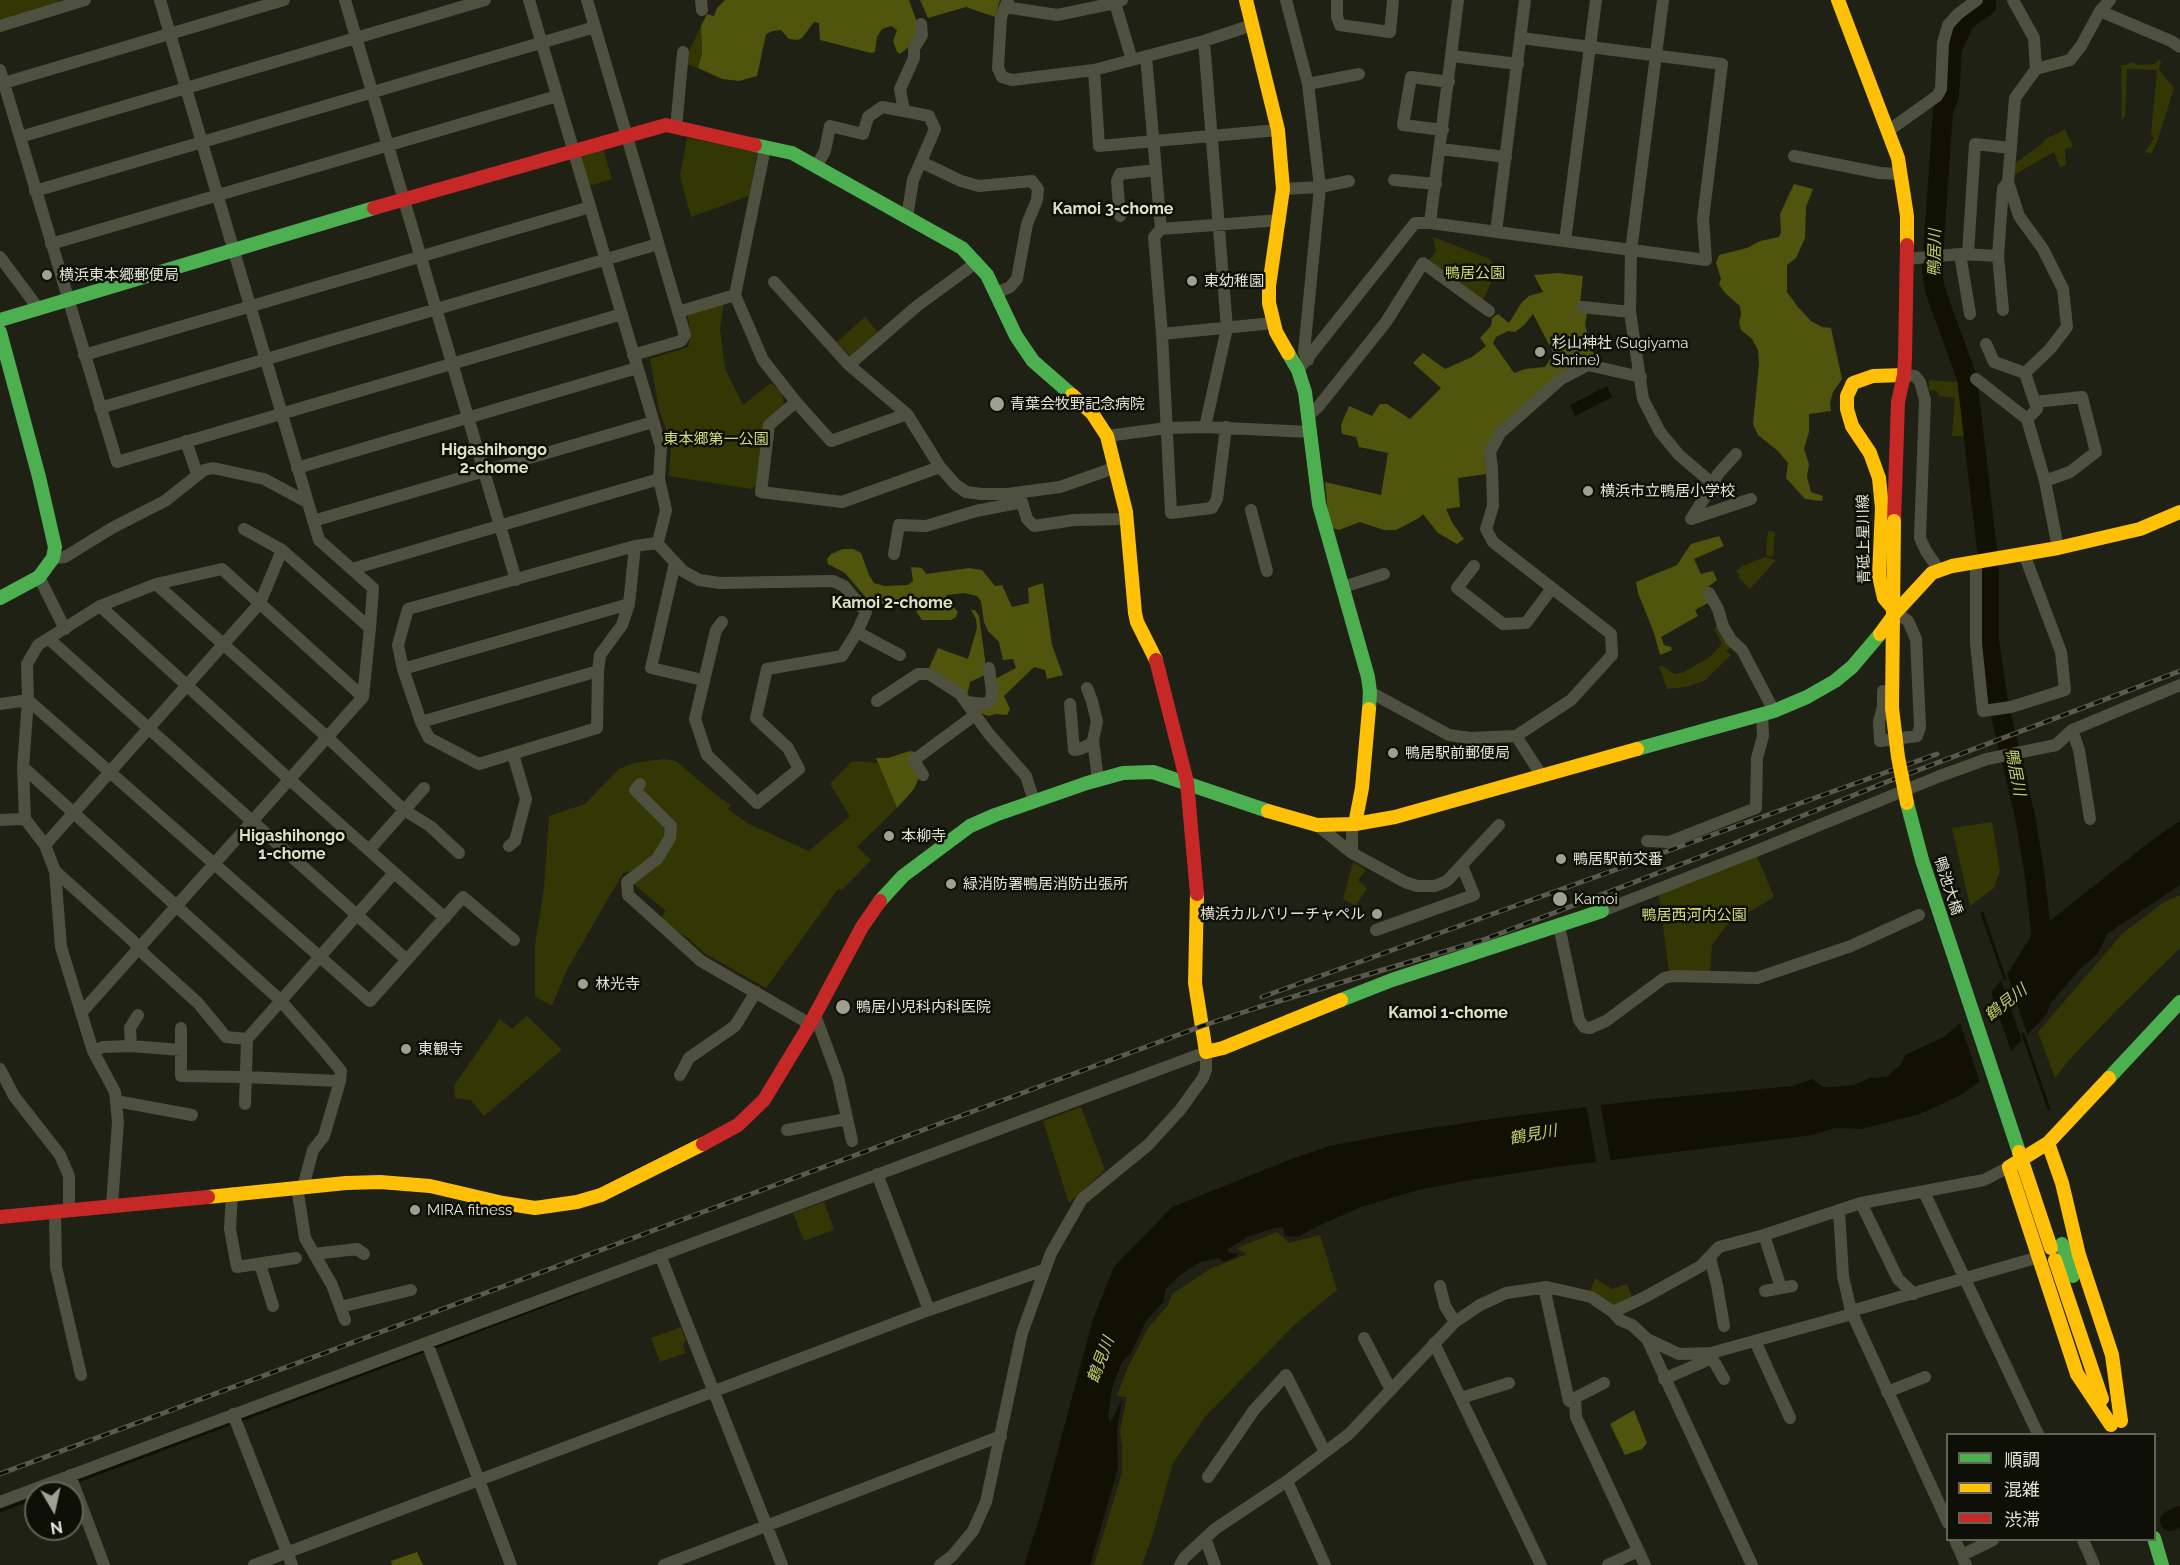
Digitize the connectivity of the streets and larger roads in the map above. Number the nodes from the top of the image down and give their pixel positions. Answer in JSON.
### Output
{"nodes":[{"id":1,"x":85,"y":0,"type":"edge"},
{"id":2,"x":160,"y":0,"type":"edge"},
{"id":3,"x":284,"y":0,"type":"edge"},
{"id":4,"x":345,"y":0,"type":"edge"},
{"id":5,"x":485,"y":0,"type":"edge"},
{"id":6,"x":529,"y":0,"type":"edge"},
{"id":7,"x":587,"y":0,"type":"edge"},
{"id":8,"x":1246,"y":0,"type":"edge"},
{"id":9,"x":1286,"y":0,"type":"edge"},
{"id":10,"x":1337,"y":0,"type":"edge"},
{"id":11,"x":1393,"y":0,"type":"edge"},
{"id":12,"x":1458,"y":0,"type":"edge"},
{"id":13,"x":1525,"y":0,"type":"edge"},
{"id":14,"x":1596,"y":0,"type":"edge"},
{"id":15,"x":1664,"y":0,"type":"edge"},
{"id":16,"x":1838,"y":0,"type":"edge"},
{"id":17,"x":1977,"y":0,"type":"edge"},
{"id":18,"x":2013,"y":0,"type":"edge"},
{"id":19,"x":2110,"y":0,"type":"edge"},
{"id":20,"x":1118,"y":2,"type":"edge"},
{"id":21,"x":63,"y":3,"type":"edge"},
{"id":22,"x":1006,"y":3,"type":"edge"},
{"id":23,"x":2100,"y":11,"type":"junction"},
{"id":24,"x":921,"y":24,"type":"dead end"},
{"id":25,"x":1252,"y":25,"type":"junction"},
{"id":26,"x":0,"y":26,"type":"edge"},
{"id":27,"x":595,"y":27,"type":"junction"},
{"id":28,"x":169,"y":33,"type":"junction"},
{"id":29,"x":356,"y":38,"type":"junction"},
{"id":30,"x":1521,"y":39,"type":"junction"},
{"id":31,"x":1204,"y":41,"type":"junction"},
{"id":32,"x":542,"y":43,"type":"junction"},
{"id":33,"x":2180,"y":47,"type":"edge"},
{"id":34,"x":1590,"y":48,"type":"junction"},
{"id":35,"x":683,"y":52,"type":"dead end"},
{"id":36,"x":1146,"y":56,"type":"junction"},
{"id":37,"x":1452,"y":56,"type":"junction"},
{"id":38,"x":1656,"y":56,"type":"junction"},
{"id":39,"x":1132,"y":60,"type":"junction"},
{"id":40,"x":1518,"y":64,"type":"junction"},
{"id":41,"x":2036,"y":69,"type":"junction"},
{"id":42,"x":0,"y":70,"type":"edge"},
{"id":43,"x":1094,"y":70,"type":"junction"},
{"id":44,"x":1359,"y":74,"type":"dead end"},
{"id":45,"x":4,"y":82,"type":"junction"},
{"id":46,"x":1449,"y":82,"type":"junction"},
{"id":47,"x":1308,"y":84,"type":"junction"},
{"id":48,"x":185,"y":88,"type":"junction"},
{"id":49,"x":373,"y":92,"type":"junction"},
{"id":50,"x":557,"y":96,"type":"junction"},
{"id":51,"x":5,"y":108,"type":"edge"},
{"id":52,"x":904,"y":111,"type":"junction"},
{"id":53,"x":676,"y":128,"type":"junction"},
{"id":54,"x":1278,"y":130,"type":"junction"},
{"id":55,"x":1443,"y":130,"type":"junction"},
{"id":56,"x":1888,"y":131,"type":"junction"},
{"id":57,"x":627,"y":136,"type":"junction"},
{"id":58,"x":1212,"y":136,"type":"junction"},
{"id":59,"x":20,"y":137,"type":"junction"},
{"id":60,"x":1153,"y":141,"type":"junction"},
{"id":61,"x":202,"y":142,"type":"junction"},
{"id":62,"x":388,"y":144,"type":"junction"},
{"id":63,"x":765,"y":148,"type":"junction"},
{"id":64,"x":2011,"y":148,"type":"junction"},
{"id":65,"x":1441,"y":149,"type":"junction"},
{"id":66,"x":574,"y":151,"type":"junction"},
{"id":67,"x":1794,"y":156,"type":"dead end"},
{"id":68,"x":1506,"y":157,"type":"junction"},
{"id":69,"x":921,"y":162,"type":"junction"},
{"id":70,"x":816,"y":167,"type":"junction"},
{"id":71,"x":1156,"y":170,"type":"junction"},
{"id":72,"x":1902,"y":174,"type":"junction"},
{"id":73,"x":1394,"y":180,"type":"dead end"},
{"id":74,"x":1348,"y":181,"type":"dead end"},
{"id":75,"x":2008,"y":182,"type":"junction"},
{"id":76,"x":1436,"y":184,"type":"junction"},
{"id":77,"x":1320,"y":187,"type":"junction"},
{"id":78,"x":1283,"y":189,"type":"junction"},
{"id":79,"x":35,"y":191,"type":"junction"},
{"id":80,"x":217,"y":195,"type":"junction"},
{"id":81,"x":404,"y":200,"type":"junction"},
{"id":82,"x":590,"y":207,"type":"junction"},
{"id":83,"x":1120,"y":216,"type":"dead end"},
{"id":84,"x":907,"y":218,"type":"junction"},
{"id":85,"x":1280,"y":220,"type":"junction"},
{"id":86,"x":1430,"y":223,"type":"junction"},
{"id":87,"x":1219,"y":225,"type":"junction"},
{"id":88,"x":1161,"y":229,"type":"junction"},
{"id":89,"x":1496,"y":232,"type":"junction"},
{"id":90,"x":1565,"y":241,"type":"junction"},
{"id":91,"x":51,"y":244,"type":"junction"},
{"id":92,"x":658,"y":244,"type":"junction"},
{"id":93,"x":233,"y":250,"type":"junction"},
{"id":94,"x":1631,"y":250,"type":"junction"},
{"id":95,"x":1964,"y":254,"type":"junction"},
{"id":96,"x":421,"y":256,"type":"junction"},
{"id":97,"x":1998,"y":256,"type":"junction"},
{"id":98,"x":0,"y":257,"type":"edge"},
{"id":99,"x":1907,"y":259,"type":"junction"},
{"id":100,"x":606,"y":260,"type":"junction"},
{"id":101,"x":977,"y":262,"type":"junction"},
{"id":102,"x":774,"y":282,"type":"dead end"},
{"id":103,"x":996,"y":293,"type":"junction"},
{"id":104,"x":735,"y":295,"type":"junction"},
{"id":105,"x":67,"y":300,"type":"junction"},
{"id":106,"x":250,"y":307,"type":"junction"},
{"id":107,"x":1582,"y":307,"type":"dead end"},
{"id":108,"x":38,"y":308,"type":"junction"},
{"id":109,"x":436,"y":309,"type":"junction"},
{"id":110,"x":2003,"y":310,"type":"dead end"},
{"id":111,"x":1489,"y":311,"type":"dead end"},
{"id":112,"x":678,"y":312,"type":"junction"},
{"id":113,"x":1630,"y":312,"type":"junction"},
{"id":114,"x":622,"y":314,"type":"junction"},
{"id":115,"x":1970,"y":314,"type":"dead end"},
{"id":116,"x":0,"y":320,"type":"edge"},
{"id":117,"x":1273,"y":323,"type":"junction"},
{"id":118,"x":1227,"y":328,"type":"junction"},
{"id":119,"x":0,"y":332,"type":"edge"},
{"id":120,"x":1162,"y":334,"type":"junction"},
{"id":121,"x":1986,"y":344,"type":"dead end"},
{"id":122,"x":84,"y":355,"type":"junction"},
{"id":123,"x":633,"y":355,"type":"junction"},
{"id":124,"x":266,"y":360,"type":"junction"},
{"id":125,"x":1308,"y":360,"type":"junction"},
{"id":126,"x":453,"y":363,"type":"junction"},
{"id":127,"x":849,"y":365,"type":"junction"},
{"id":128,"x":637,"y":368,"type":"junction"},
{"id":129,"x":1298,"y":370,"type":"junction"},
{"id":130,"x":2025,"y":374,"type":"junction"},
{"id":131,"x":1904,"y":375,"type":"junction"},
{"id":132,"x":1641,"y":378,"type":"junction"},
{"id":133,"x":1976,"y":379,"type":"dead end"},
{"id":134,"x":7,"y":382,"type":"edge"},
{"id":135,"x":796,"y":402,"type":"junction"},
{"id":136,"x":2035,"y":402,"type":"junction"},
{"id":137,"x":100,"y":408,"type":"junction"},
{"id":138,"x":281,"y":414,"type":"junction"},
{"id":139,"x":907,"y":414,"type":"junction"},
{"id":140,"x":1309,"y":415,"type":"junction"},
{"id":141,"x":469,"y":418,"type":"junction"},
{"id":142,"x":2027,"y":418,"type":"junction"},
{"id":143,"x":653,"y":422,"type":"junction"},
{"id":144,"x":1205,"y":427,"type":"junction"},
{"id":145,"x":1167,"y":428,"type":"junction"},
{"id":146,"x":1226,"y":428,"type":"junction"},
{"id":147,"x":1310,"y":432,"type":"junction"},
{"id":148,"x":1107,"y":436,"type":"junction"},
{"id":149,"x":186,"y":441,"type":"junction"},
{"id":150,"x":1736,"y":454,"type":"dead end"},
{"id":151,"x":940,"y":466,"type":"junction"},
{"id":152,"x":297,"y":468,"type":"junction"},
{"id":153,"x":1114,"y":468,"type":"junction"},
{"id":154,"x":484,"y":471,"type":"junction"},
{"id":155,"x":197,"y":474,"type":"junction"},
{"id":156,"x":659,"y":479,"type":"junction"},
{"id":157,"x":2045,"y":481,"type":"junction"},
{"id":158,"x":1713,"y":484,"type":"junction"},
{"id":159,"x":1751,"y":499,"type":"dead end"},
{"id":160,"x":307,"y":501,"type":"junction"},
{"id":161,"x":1251,"y":510,"type":"dead end"},
{"id":162,"x":2180,"y":512,"type":"edge"},
{"id":163,"x":1126,"y":519,"type":"junction"},
{"id":164,"x":313,"y":521,"type":"junction"},
{"id":165,"x":501,"y":526,"type":"junction"},
{"id":166,"x":244,"y":529,"type":"dead end"},
{"id":167,"x":657,"y":543,"type":"junction"},
{"id":168,"x":635,"y":546,"type":"junction"},
{"id":169,"x":2058,"y":548,"type":"junction"},
{"id":170,"x":282,"y":550,"type":"junction"},
{"id":171,"x":894,"y":554,"type":"dead end"},
{"id":172,"x":2024,"y":554,"type":"junction"},
{"id":173,"x":53,"y":558,"type":"junction"},
{"id":174,"x":1976,"y":561,"type":"junction"},
{"id":175,"x":675,"y":563,"type":"junction"},
{"id":176,"x":1474,"y":566,"type":"dead end"},
{"id":177,"x":352,"y":569,"type":"junction"},
{"id":178,"x":1939,"y":570,"type":"junction"},
{"id":179,"x":1267,"y":571,"type":"dead end"},
{"id":180,"x":1384,"y":574,"type":"dead end"},
{"id":181,"x":39,"y":577,"type":"junction"},
{"id":182,"x":516,"y":580,"type":"junction"},
{"id":183,"x":156,"y":584,"type":"junction"},
{"id":184,"x":1343,"y":587,"type":"junction"},
{"id":185,"x":1552,"y":588,"type":"junction"},
{"id":186,"x":1709,"y":593,"type":"dead end"},
{"id":187,"x":0,"y":598,"type":"edge"},
{"id":188,"x":260,"y":603,"type":"junction"},
{"id":189,"x":629,"y":604,"type":"junction"},
{"id":190,"x":100,"y":606,"type":"junction"},
{"id":191,"x":1896,"y":612,"type":"junction"},
{"id":192,"x":722,"y":622,"type":"dead end"},
{"id":193,"x":370,"y":628,"type":"junction"},
{"id":194,"x":65,"y":629,"type":"junction"},
{"id":195,"x":857,"y":632,"type":"junction"},
{"id":196,"x":48,"y":639,"type":"junction"},
{"id":197,"x":1874,"y":642,"type":"junction"},
{"id":198,"x":224,"y":644,"type":"junction"},
{"id":199,"x":900,"y":655,"type":"dead end"},
{"id":200,"x":989,"y":668,"type":"dead end"},
{"id":201,"x":403,"y":669,"type":"junction"},
{"id":202,"x":598,"y":671,"type":"junction"},
{"id":203,"x":703,"y":680,"type":"junction"},
{"id":204,"x":186,"y":684,"type":"junction"},
{"id":205,"x":2180,"y":685,"type":"edge"},
{"id":206,"x":1087,"y":688,"type":"dead end"},
{"id":207,"x":1370,"y":692,"type":"junction"},
{"id":208,"x":363,"y":697,"type":"junction"},
{"id":209,"x":28,"y":700,"type":"junction"},
{"id":210,"x":877,"y":701,"type":"dead end"},
{"id":211,"x":966,"y":702,"type":"junction"},
{"id":212,"x":0,"y":704,"type":"edge"},
{"id":213,"x":1070,"y":704,"type":"dead end"},
{"id":214,"x":1768,"y":712,"type":"junction"},
{"id":215,"x":975,"y":715,"type":"junction"},
{"id":216,"x":421,"y":722,"type":"junction"},
{"id":217,"x":148,"y":729,"type":"junction"},
{"id":218,"x":2072,"y":730,"type":"junction"},
{"id":219,"x":1516,"y":736,"type":"junction"},
{"id":220,"x":327,"y":737,"type":"junction"},
{"id":221,"x":1093,"y":743,"type":"junction"},
{"id":222,"x":513,"y":754,"type":"junction"},
{"id":223,"x":23,"y":767,"type":"junction"},
{"id":224,"x":109,"y":772,"type":"junction"},
{"id":225,"x":923,"y":775,"type":"dead end"},
{"id":226,"x":1542,"y":776,"type":"junction"},
{"id":227,"x":289,"y":779,"type":"junction"},
{"id":228,"x":1098,"y":780,"type":"junction"},
{"id":229,"x":1186,"y":783,"type":"junction"},
{"id":230,"x":640,"y":784,"type":"dead end"},
{"id":231,"x":424,"y":788,"type":"dead end"},
{"id":232,"x":1034,"y":801,"type":"junction"},
{"id":233,"x":404,"y":810,"type":"junction"},
{"id":234,"x":74,"y":812,"type":"junction"},
{"id":235,"x":25,"y":819,"type":"junction"},
{"id":236,"x":2090,"y":819,"type":"dead end"},
{"id":237,"x":0,"y":820,"type":"edge"},
{"id":238,"x":253,"y":822,"type":"junction"},
{"id":239,"x":1355,"y":824,"type":"junction"},
{"id":240,"x":1317,"y":825,"type":"junction"},
{"id":241,"x":1499,"y":825,"type":"dead end"},
{"id":242,"x":1647,"y":841,"type":"dead end"},
{"id":243,"x":45,"y":845,"type":"junction"},
{"id":244,"x":509,"y":846,"type":"dead end"},
{"id":245,"x":369,"y":850,"type":"junction"},
{"id":246,"x":459,"y":853,"type":"dead end"},
{"id":247,"x":1352,"y":853,"type":"junction"},
{"id":248,"x":214,"y":865,"type":"junction"},
{"id":249,"x":1461,"y":866,"type":"junction"},
{"id":250,"x":55,"y":871,"type":"junction"},
{"id":251,"x":394,"y":873,"type":"junction"},
{"id":252,"x":176,"y":907,"type":"junction"},
{"id":253,"x":1602,"y":911,"type":"joint"},
{"id":254,"x":358,"y":915,"type":"junction"},
{"id":255,"x":1919,"y":915,"type":"dead end"},
{"id":256,"x":445,"y":918,"type":"junction"},
{"id":257,"x":1558,"y":926,"type":"junction"},
{"id":258,"x":1376,"y":930,"type":"dead end"},
{"id":259,"x":514,"y":940,"type":"dead end"},
{"id":260,"x":139,"y":948,"type":"junction"},
{"id":261,"x":321,"y":956,"type":"junction"},
{"id":262,"x":407,"y":960,"type":"junction"},
{"id":263,"x":756,"y":992,"type":"junction"},
{"id":264,"x":280,"y":1000,"type":"junction"},
{"id":265,"x":2180,"y":1002,"type":"edge"},
{"id":266,"x":81,"y":1013,"type":"junction"},
{"id":267,"x":138,"y":1015,"type":"dead end"},
{"id":268,"x":813,"y":1019,"type":"junction"},
{"id":269,"x":182,"y":1028,"type":"dead end"},
{"id":270,"x":247,"y":1039,"type":"junction"},
{"id":271,"x":131,"y":1046,"type":"junction"},
{"id":272,"x":181,"y":1050,"type":"junction"},
{"id":273,"x":93,"y":1051,"type":"junction"},
{"id":274,"x":1206,"y":1052,"type":"junction"},
{"id":275,"x":0,"y":1069,"type":"edge"},
{"id":276,"x":680,"y":1075,"type":"dead end"},
{"id":277,"x":245,"y":1077,"type":"junction"},
{"id":278,"x":340,"y":1081,"type":"junction"},
{"id":279,"x":116,"y":1101,"type":"junction"},
{"id":280,"x":245,"y":1104,"type":"dead end"},
{"id":281,"x":192,"y":1115,"type":"dead end"},
{"id":282,"x":848,"y":1119,"type":"junction"},
{"id":283,"x":786,"y":1130,"type":"dead end"},
{"id":284,"x":852,"y":1141,"type":"dead end"},
{"id":285,"x":2048,"y":1143,"type":"junction"},
{"id":286,"x":2009,"y":1167,"type":"junction"},
{"id":287,"x":878,"y":1177,"type":"junction"},
{"id":288,"x":300,"y":1187,"type":"junction"},
{"id":289,"x":1924,"y":1192,"type":"junction"},
{"id":290,"x":232,"y":1193,"type":"junction"},
{"id":291,"x":1861,"y":1203,"type":"junction"},
{"id":292,"x":112,"y":1205,"type":"junction"},
{"id":293,"x":62,"y":1210,"type":"junction"},
{"id":294,"x":1839,"y":1210,"type":"junction"},
{"id":295,"x":0,"y":1216,"type":"edge"},
{"id":296,"x":1764,"y":1235,"type":"junction"},
{"id":297,"x":314,"y":1254,"type":"junction"},
{"id":298,"x":364,"y":1254,"type":"dead end"},
{"id":299,"x":296,"y":1257,"type":"dead end"},
{"id":300,"x":1710,"y":1257,"type":"junction"},
{"id":301,"x":2039,"y":1257,"type":"junction"},
{"id":302,"x":661,"y":1259,"type":"junction"},
{"id":303,"x":260,"y":1264,"type":"junction"},
{"id":304,"x":1044,"y":1270,"type":"junction"},
{"id":305,"x":1965,"y":1279,"type":"junction"},
{"id":306,"x":1440,"y":1286,"type":"dead end"},
{"id":307,"x":1544,"y":1287,"type":"junction"},
{"id":308,"x":411,"y":1290,"type":"dead end"},
{"id":309,"x":1765,"y":1291,"type":"dead end"},
{"id":310,"x":1914,"y":1294,"type":"junction"},
{"id":311,"x":273,"y":1306,"type":"dead end"},
{"id":312,"x":340,"y":1307,"type":"junction"},
{"id":313,"x":929,"y":1310,"type":"junction"},
{"id":314,"x":1613,"y":1312,"type":"junction"},
{"id":315,"x":1852,"y":1312,"type":"junction"},
{"id":316,"x":345,"y":1320,"type":"dead end"},
{"id":317,"x":1455,"y":1322,"type":"junction"},
{"id":318,"x":1724,"y":1326,"type":"dead end"},
{"id":319,"x":1364,"y":1338,"type":"dead end"},
{"id":320,"x":1647,"y":1339,"type":"junction"},
{"id":321,"x":1755,"y":1341,"type":"junction"},
{"id":322,"x":1434,"y":1343,"type":"junction"},
{"id":323,"x":428,"y":1347,"type":"junction"},
{"id":324,"x":1712,"y":1355,"type":"junction"},
{"id":325,"x":81,"y":1375,"type":"dead end"},
{"id":326,"x":1925,"y":1377,"type":"dead end"},
{"id":327,"x":1664,"y":1379,"type":"junction"},
{"id":328,"x":1724,"y":1379,"type":"dead end"},
{"id":329,"x":1509,"y":1383,"type":"dead end"},
{"id":330,"x":1604,"y":1383,"type":"dead end"},
{"id":331,"x":1391,"y":1390,"type":"junction"},
{"id":332,"x":1887,"y":1392,"type":"junction"},
{"id":333,"x":713,"y":1393,"type":"junction"},
{"id":334,"x":1461,"y":1398,"type":"junction"},
{"id":335,"x":1575,"y":1398,"type":"junction"},
{"id":336,"x":1790,"y":1418,"type":"dead end"},
{"id":337,"x":235,"y":1419,"type":"junction"},
{"id":338,"x":2118,"y":1429,"type":"edge"},
{"id":339,"x":2038,"y":1433,"type":"edge"},
{"id":340,"x":1001,"y":1436,"type":"junction"},
{"id":341,"x":1325,"y":1452,"type":"junction"},
{"id":342,"x":1208,"y":1477,"type":"dead end"},
{"id":343,"x":479,"y":1480,"type":"junction"},
{"id":344,"x":72,"y":1481,"type":"edge"},
{"id":345,"x":1287,"y":1481,"type":"junction"},
{"id":346,"x":24,"y":1495,"type":"edge"},
{"id":347,"x":1942,"y":1499,"type":"edge"},
{"id":348,"x":0,"y":1502,"type":"edge"},
{"id":349,"x":84,"y":1512,"type":"edge"},
{"id":350,"x":1946,"y":1518,"type":"edge"},
{"id":351,"x":766,"y":1526,"type":"junction"},
{"id":352,"x":1206,"y":1539,"type":"junction"},
{"id":353,"x":1956,"y":1541,"type":"edge"},
{"id":354,"x":1990,"y":1541,"type":"edge"},
{"id":355,"x":2085,"y":1541,"type":"edge"},
{"id":356,"x":2155,"y":1541,"type":"edge"},
{"id":357,"x":1638,"y":1551,"type":"junction"},
{"id":358,"x":290,"y":1559,"type":"edge"},
{"id":359,"x":1964,"y":1560,"type":"edge"},
{"id":360,"x":104,"y":1565,"type":"edge"},
{"id":361,"x":254,"y":1565,"type":"edge"},
{"id":362,"x":512,"y":1565,"type":"edge"},
{"id":363,"x":664,"y":1565,"type":"edge"},
{"id":364,"x":782,"y":1565,"type":"edge"},
{"id":365,"x":940,"y":1565,"type":"edge"},
{"id":366,"x":1180,"y":1565,"type":"edge"},
{"id":367,"x":1215,"y":1565,"type":"edge"},
{"id":368,"x":1325,"y":1565,"type":"edge"},
{"id":369,"x":1541,"y":1565,"type":"edge"},
{"id":370,"x":1608,"y":1565,"type":"edge"},
{"id":371,"x":1645,"y":1565,"type":"edge"},
{"id":372,"x":1752,"y":1565,"type":"edge"},
{"id":373,"x":2094,"y":1565,"type":"edge"},
{"id":374,"x":2162,"y":1565,"type":"edge"}],
"edges":[{"from":1,"to":21,"type":"street"},
{"from":2,"to":28,"type":"street"},
{"from":3,"to":28,"type":"street"},
{"from":4,"to":29,"type":"street"},
{"from":5,"to":29,"type":"street"},
{"from":6,"to":32,"type":"street"},
{"from":7,"to":27,"type":"street"},
{"from":8,"to":25,"type":"street"},
{"from":9,"to":47,"type":"street"},
{"from":10,"to":11,"type":"street"},
{"from":12,"to":37,"type":"street"},
{"from":13,"to":30,"type":"street"},
{"from":14,"to":34,"type":"street"},
{"from":15,"to":38,"type":"street"},
{"from":16,"to":56,"type":"street"},
{"from":17,"to":56,"type":"street"},
{"from":18,"to":41,"type":"street"},
{"from":19,"to":23,"type":"street"},
{"from":20,"to":22,"type":"street"},
{"from":20,"to":39,"type":"street"},
{"from":21,"to":26,"type":"street"},
{"from":22,"to":43,"type":"street"},
{"from":23,"to":33,"type":"street"},
{"from":23,"to":41,"type":"street"},
{"from":24,"to":52,"type":"street"},
{"from":25,"to":31,"type":"street"},
{"from":25,"to":54,"type":"street"},
{"from":27,"to":32,"type":"street"},
{"from":27,"to":57,"type":"street"},
{"from":28,"to":45,"type":"street"},
{"from":28,"to":48,"type":"street"},
{"from":29,"to":48,"type":"street"},
{"from":29,"to":49,"type":"street"},
{"from":30,"to":34,"type":"street"},
{"from":30,"to":40,"type":"street"},
{"from":31,"to":36,"type":"street"},
{"from":31,"to":58,"type":"street"},
{"from":32,"to":49,"type":"street"},
{"from":32,"to":50,"type":"street"},
{"from":34,"to":38,"type":"street"},
{"from":34,"to":90,"type":"street"},
{"from":35,"to":53,"type":"street"},
{"from":36,"to":39,"type":"street"},
{"from":36,"to":60,"type":"street"},
{"from":37,"to":40,"type":"street"},
{"from":37,"to":46,"type":"street"},
{"from":38,"to":94,"type":"street"},
{"from":38,"to":94,"type":"street"},
{"from":39,"to":43,"type":"street"},
{"from":40,"to":68,"type":"street"},
{"from":41,"to":64,"type":"street"},
{"from":42,"to":45,"type":"street"},
{"from":43,"to":60,"type":"street"},
{"from":44,"to":47,"type":"street"},
{"from":45,"to":51,"type":"street"},
{"from":46,"to":55,"type":"street"},
{"from":46,"to":55,"type":"street"},
{"from":47,"to":77,"type":"street"},
{"from":48,"to":59,"type":"street"},
{"from":48,"to":61,"type":"street"},
{"from":49,"to":61,"type":"street"},
{"from":49,"to":62,"type":"street"},
{"from":50,"to":62,"type":"street"},
{"from":50,"to":66,"type":"street"},
{"from":51,"to":59,"type":"street"},
{"from":52,"to":69,"type":"street"},
{"from":52,"to":70,"type":"street"},
{"from":53,"to":57,"type":"street"},
{"from":53,"to":63,"type":"street"},
{"from":54,"to":58,"type":"street"},
{"from":54,"to":78,"type":"street"},
{"from":55,"to":65,"type":"street"},
{"from":56,"to":72,"type":"street"},
{"from":57,"to":66,"type":"street"},
{"from":57,"to":92,"type":"street"},
{"from":58,"to":60,"type":"street"},
{"from":58,"to":87,"type":"street"},
{"from":59,"to":79,"type":"street"},
{"from":60,"to":71,"type":"street"},
{"from":61,"to":79,"type":"street"},
{"from":61,"to":80,"type":"street"},
{"from":62,"to":80,"type":"street"},
{"from":62,"to":81,"type":"street"},
{"from":63,"to":70,"type":"street"},
{"from":63,"to":104,"type":"street"},
{"from":64,"to":75,"type":"street"},
{"from":64,"to":95,"type":"street"},
{"from":65,"to":68,"type":"street"},
{"from":65,"to":76,"type":"street"},
{"from":66,"to":81,"type":"street"},
{"from":66,"to":82,"type":"street"},
{"from":67,"to":72,"type":"street"},
{"from":68,"to":89,"type":"street"},
{"from":69,"to":84,"type":"street"},
{"from":69,"to":103,"type":"street"},
{"from":70,"to":84,"type":"street"},
{"from":71,"to":83,"type":"street"},
{"from":71,"to":88,"type":"street"},
{"from":72,"to":99,"type":"street"},
{"from":73,"to":76,"type":"street"},
{"from":74,"to":77,"type":"street"},
{"from":75,"to":97,"type":"street"},
{"from":75,"to":130,"type":"street"},
{"from":76,"to":86,"type":"street"},
{"from":77,"to":78,"type":"street"},
{"from":77,"to":125,"type":"street"},
{"from":78,"to":85,"type":"street"},
{"from":79,"to":91,"type":"street"},
{"from":80,"to":91,"type":"street"},
{"from":80,"to":93,"type":"street"},
{"from":81,"to":93,"type":"street"},
{"from":81,"to":96,"type":"street"},
{"from":82,"to":96,"type":"street"},
{"from":82,"to":100,"type":"street"},
{"from":84,"to":101,"type":"street"},
{"from":85,"to":87,"type":"street"},
{"from":85,"to":117,"type":"street"},
{"from":86,"to":89,"type":"street"},
{"from":86,"to":125,"type":"street"},
{"from":87,"to":88,"type":"street"},
{"from":87,"to":118,"type":"street"},
{"from":88,"to":120,"type":"street"},
{"from":89,"to":90,"type":"street"},
{"from":90,"to":94,"type":"street"},
{"from":91,"to":105,"type":"street"},
{"from":92,"to":100,"type":"street"},
{"from":92,"to":112,"type":"street"},
{"from":93,"to":105,"type":"street"},
{"from":93,"to":106,"type":"street"},
{"from":94,"to":113,"type":"street"},
{"from":95,"to":97,"type":"street"},
{"from":95,"to":99,"type":"street"},
{"from":95,"to":115,"type":"street"},
{"from":96,"to":106,"type":"street"},
{"from":96,"to":109,"type":"street"},
{"from":97,"to":110,"type":"street"},
{"from":98,"to":108,"type":"street"},
{"from":99,"to":131,"type":"street"},
{"from":100,"to":109,"type":"street"},
{"from":100,"to":114,"type":"street"},
{"from":101,"to":103,"type":"street"},
{"from":101,"to":127,"type":"street"},
{"from":102,"to":127,"type":"street"},
{"from":103,"to":148,"type":"street"},
{"from":104,"to":112,"type":"street"},
{"from":104,"to":135,"type":"street"},
{"from":105,"to":108,"type":"street"},
{"from":105,"to":122,"type":"street"},
{"from":106,"to":122,"type":"street"},
{"from":106,"to":124,"type":"street"},
{"from":107,"to":113,"type":"street"},
{"from":108,"to":116,"type":"street"},
{"from":109,"to":124,"type":"street"},
{"from":109,"to":126,"type":"street"},
{"from":111,"to":140,"type":"street"},
{"from":112,"to":123,"type":"street"},
{"from":113,"to":132,"type":"street"},
{"from":114,"to":123,"type":"street"},
{"from":114,"to":126,"type":"street"},
{"from":117,"to":118,"type":"street"},
{"from":117,"to":129,"type":"street"},
{"from":118,"to":120,"type":"street"},
{"from":118,"to":144,"type":"street"},
{"from":119,"to":134,"type":"street"},
{"from":120,"to":145,"type":"street"},
{"from":121,"to":130,"type":"street"},
{"from":122,"to":137,"type":"street"},
{"from":123,"to":128,"type":"street"},
{"from":124,"to":137,"type":"street"},
{"from":124,"to":138,"type":"street"},
{"from":125,"to":129,"type":"street"},
{"from":126,"to":138,"type":"street"},
{"from":126,"to":141,"type":"street"},
{"from":127,"to":139,"type":"street"},
{"from":128,"to":141,"type":"street"},
{"from":128,"to":143,"type":"street"},
{"from":129,"to":140,"type":"street"},
{"from":130,"to":136,"type":"street"},
{"from":131,"to":178,"type":"street"},
{"from":131,"to":191,"type":"street","name":"青砥上星川線"},
{"from":131,"to":338,"type":"street","name":"鴨池大橋"},
{"from":132,"to":158,"type":"street"},
{"from":132,"to":185,"type":"street"},
{"from":133,"to":142,"type":"street"},
{"from":134,"to":173,"type":"street"},
{"from":135,"to":139,"type":"street"},
{"from":135,"to":151,"type":"street"},
{"from":136,"to":142,"type":"street"},
{"from":136,"to":157,"type":"street"},
{"from":137,"to":149,"type":"street"},
{"from":138,"to":149,"type":"street"},
{"from":138,"to":152,"type":"street"},
{"from":139,"to":151,"type":"street"},
{"from":140,"to":147,"type":"street"},
{"from":141,"to":152,"type":"street"},
{"from":141,"to":154,"type":"street"},
{"from":142,"to":157,"type":"street"},
{"from":143,"to":154,"type":"street"},
{"from":143,"to":156,"type":"street"},
{"from":144,"to":145,"type":"street"},
{"from":144,"to":146,"type":"street"},
{"from":145,"to":146,"type":"street"},
{"from":145,"to":148,"type":"street"},
{"from":146,"to":147,"type":"street"},
{"from":147,"to":184,"type":"street"},
{"from":148,"to":153,"type":"street"},
{"from":149,"to":155,"type":"street"},
{"from":150,"to":158,"type":"street"},
{"from":151,"to":153,"type":"street"},
{"from":152,"to":160,"type":"street"},
{"from":153,"to":163,"type":"street"},
{"from":154,"to":164,"type":"street"},
{"from":154,"to":165,"type":"street"},
{"from":155,"to":160,"type":"street"},
{"from":155,"to":173,"type":"street"},
{"from":156,"to":165,"type":"street"},
{"from":156,"to":167,"type":"street"},
{"from":157,"to":169,"type":"street"},
{"from":158,"to":159,"type":"street"},
{"from":160,"to":164,"type":"street"},
{"from":161,"to":179,"type":"street"},
{"from":162,"to":169,"type":"street"},
{"from":163,"to":171,"type":"street"},
{"from":163,"to":229,"type":"street"},
{"from":164,"to":177,"type":"street"},
{"from":165,"to":177,"type":"street"},
{"from":165,"to":182,"type":"street"},
{"from":166,"to":170,"type":"street"},
{"from":167,"to":168,"type":"street"},
{"from":167,"to":175,"type":"street"},
{"from":168,"to":182,"type":"street"},
{"from":168,"to":189,"type":"street"},
{"from":169,"to":172,"type":"street"},
{"from":170,"to":188,"type":"street"},
{"from":170,"to":193,"type":"street"},
{"from":172,"to":174,"type":"street"},
{"from":172,"to":174,"type":"street"},
{"from":173,"to":181,"type":"street"},
{"from":174,"to":178,"type":"street"},
{"from":175,"to":195,"type":"street"},
{"from":175,"to":203,"type":"street"},
{"from":176,"to":185,"type":"street"},
{"from":177,"to":193,"type":"street"},
{"from":178,"to":191,"type":"street"},
{"from":180,"to":184,"type":"street"},
{"from":181,"to":187,"type":"street"},
{"from":181,"to":194,"type":"street"},
{"from":182,"to":201,"type":"street"},
{"from":183,"to":188,"type":"street"},
{"from":183,"to":190,"type":"street"},
{"from":183,"to":198,"type":"street"},
{"from":184,"to":207,"type":"street"},
{"from":185,"to":219,"type":"street"},
{"from":186,"to":214,"type":"street"},
{"from":188,"to":198,"type":"street"},
{"from":188,"to":208,"type":"street"},
{"from":189,"to":201,"type":"street"},
{"from":189,"to":202,"type":"street"},
{"from":190,"to":194,"type":"street"},
{"from":190,"to":204,"type":"street"},
{"from":191,"to":197,"type":"street"},
{"from":191,"to":197,"type":"street"},
{"from":192,"to":203,"type":"street"},
{"from":193,"to":208,"type":"street"},
{"from":194,"to":196,"type":"street"},
{"from":195,"to":199,"type":"street"},
{"from":195,"to":203,"type":"street"},
{"from":196,"to":209,"type":"street"},
{"from":196,"to":217,"type":"street"},
{"from":197,"to":214,"type":"street"},
{"from":198,"to":204,"type":"street"},
{"from":198,"to":220,"type":"street"},
{"from":200,"to":211,"type":"street"},
{"from":201,"to":216,"type":"street"},
{"from":202,"to":216,"type":"street"},
{"from":202,"to":222,"type":"street"},
{"from":204,"to":217,"type":"street"},
{"from":204,"to":227,"type":"street"},
{"from":205,"to":218,"type":"street"},
{"from":206,"to":221,"type":"street"},
{"from":207,"to":219,"type":"street"},
{"from":207,"to":239,"type":"street"},
{"from":208,"to":220,"type":"street"},
{"from":209,"to":212,"type":"street"},
{"from":209,"to":223,"type":"street"},
{"from":209,"to":224,"type":"street"},
{"from":210,"to":211,"type":"street"},
{"from":211,"to":215,"type":"street"},
{"from":213,"to":221,"type":"street"},
{"from":214,"to":226,"type":"street"},
{"from":214,"to":242,"type":"street"},
{"from":215,"to":225,"type":"street"},
{"from":215,"to":232,"type":"street"},
{"from":216,"to":222,"type":"street"},
{"from":217,"to":224,"type":"street"},
{"from":217,"to":238,"type":"street"},
{"from":218,"to":236,"type":"street"},
{"from":218,"to":253,"type":"street"},
{"from":219,"to":226,"type":"street"},
{"from":220,"to":227,"type":"street"},
{"from":220,"to":233,"type":"street"},
{"from":221,"to":228,"type":"street"},
{"from":222,"to":244,"type":"street"},
{"from":223,"to":234,"type":"street"},
{"from":223,"to":235,"type":"street"},
{"from":224,"to":234,"type":"street"},
{"from":224,"to":248,"type":"street"},
{"from":226,"to":239,"type":"street"},
{"from":227,"to":238,"type":"street"},
{"from":227,"to":245,"type":"street"},
{"from":228,"to":229,"type":"street"},
{"from":228,"to":232,"type":"street"},
{"from":229,"to":240,"type":"street"},
{"from":229,"to":274,"type":"street"},
{"from":230,"to":263,"type":"street"},
{"from":231,"to":233,"type":"street"},
{"from":232,"to":268,"type":"street"},
{"from":233,"to":245,"type":"street"},
{"from":233,"to":246,"type":"street"},
{"from":234,"to":243,"type":"street"},
{"from":234,"to":252,"type":"street"},
{"from":235,"to":237,"type":"street"},
{"from":235,"to":243,"type":"street"},
{"from":238,"to":248,"type":"street"},
{"from":238,"to":254,"type":"street"},
{"from":239,"to":240,"type":"street"},
{"from":239,"to":247,"type":"street"},
{"from":240,"to":247,"type":"street"},
{"from":241,"to":249,"type":"street"},
{"from":243,"to":250,"type":"street"},
{"from":245,"to":251,"type":"street"},
{"from":247,"to":249,"type":"street"},
{"from":248,"to":252,"type":"street"},
{"from":248,"to":261,"type":"street"},
{"from":249,"to":258,"type":"street"},
{"from":250,"to":260,"type":"street"},
{"from":250,"to":266,"type":"street"},
{"from":251,"to":254,"type":"street"},
{"from":251,"to":256,"type":"street"},
{"from":252,"to":260,"type":"street"},
{"from":252,"to":264,"type":"street"},
{"from":253,"to":257,"type":"street"},
{"from":254,"to":261,"type":"street"},
{"from":254,"to":262,"type":"street"},
{"from":255,"to":257,"type":"street"},
{"from":256,"to":259,"type":"street"},
{"from":256,"to":262,"type":"street"},
{"from":257,"to":274,"type":"street"},
{"from":260,"to":266,"type":"street"},
{"from":260,"to":270,"type":"street"},
{"from":261,"to":262,"type":"street"},
{"from":261,"to":264,"type":"street"},
{"from":263,"to":268,"type":"street"},
{"from":263,"to":276,"type":"street"},
{"from":264,"to":270,"type":"street"},
{"from":264,"to":278,"type":"street"},
{"from":265,"to":285,"type":"street"},
{"from":266,"to":273,"type":"street"},
{"from":267,"to":271,"type":"street"},
{"from":268,"to":282,"type":"street"},
{"from":268,"to":288,"type":"street"},
{"from":269,"to":272,"type":"street"},
{"from":270,"to":277,"type":"street"},
{"from":271,"to":272,"type":"street"},
{"from":271,"to":273,"type":"street"},
{"from":272,"to":277,"type":"street"},
{"from":273,"to":279,"type":"street"},
{"from":274,"to":287,"type":"street"},
{"from":274,"to":304,"type":"street"},
{"from":275,"to":293,"type":"street"},
{"from":277,"to":278,"type":"street"},
{"from":277,"to":280,"type":"street"},
{"from":278,"to":288,"type":"street"},
{"from":279,"to":281,"type":"street"},
{"from":279,"to":292,"type":"street"},
{"from":282,"to":283,"type":"street"},
{"from":282,"to":284,"type":"street"},
{"from":285,"to":286,"type":"street"},
{"from":285,"to":338,"type":"street"},
{"from":286,"to":289,"type":"street"},
{"from":286,"to":301,"type":"street"},
{"from":287,"to":302,"type":"street"},
{"from":287,"to":313,"type":"street"},
{"from":288,"to":290,"type":"street"},
{"from":288,"to":297,"type":"street"},
{"from":289,"to":291,"type":"street"},
{"from":289,"to":305,"type":"street"},
{"from":290,"to":292,"type":"street"},
{"from":290,"to":303,"type":"street"},
{"from":291,"to":294,"type":"street"},
{"from":291,"to":310,"type":"street"},
{"from":292,"to":293,"type":"street"},
{"from":293,"to":295,"type":"street"},
{"from":293,"to":325,"type":"street"},
{"from":294,"to":296,"type":"street"},
{"from":294,"to":315,"type":"street"},
{"from":296,"to":300,"type":"street"},
{"from":296,"to":309,"type":"street"},
{"from":297,"to":298,"type":"street"},
{"from":297,"to":312,"type":"street"},
{"from":299,"to":303,"type":"street"},
{"from":300,"to":314,"type":"street"},
{"from":300,"to":318,"type":"street"},
{"from":301,"to":305,"type":"street"},
{"from":301,"to":338,"type":"street"},
{"from":302,"to":323,"type":"street"},
{"from":302,"to":333,"type":"street"},
{"from":303,"to":311,"type":"street"},
{"from":304,"to":313,"type":"street"},
{"from":304,"to":340,"type":"street"},
{"from":305,"to":310,"type":"street"},
{"from":305,"to":339,"type":"street"},
{"from":306,"to":317,"type":"street"},
{"from":307,"to":314,"type":"street"},
{"from":307,"to":317,"type":"street"},
{"from":307,"to":335,"type":"street"},
{"from":308,"to":312,"type":"street"},
{"from":310,"to":315,"type":"street"},
{"from":312,"to":316,"type":"street"},
{"from":313,"to":333,"type":"street"},
{"from":314,"to":320,"type":"street"},
{"from":315,"to":321,"type":"street"},
{"from":315,"to":332,"type":"street"},
{"from":317,"to":322,"type":"street"},
{"from":319,"to":331,"type":"street"},
{"from":320,"to":324,"type":"street"},
{"from":320,"to":327,"type":"street"},
{"from":321,"to":324,"type":"street"},
{"from":321,"to":336,"type":"street"},
{"from":322,"to":331,"type":"street"},
{"from":322,"to":334,"type":"street"},
{"from":323,"to":337,"type":"street"},
{"from":323,"to":343,"type":"street"},
{"from":324,"to":327,"type":"street"},
{"from":324,"to":328,"type":"street"},
{"from":326,"to":332,"type":"street"},
{"from":327,"to":372,"type":"street"},
{"from":329,"to":334,"type":"street"},
{"from":330,"to":335,"type":"street"},
{"from":331,"to":341,"type":"street"},
{"from":332,"to":347,"type":"street"},
{"from":333,"to":343,"type":"street"},
{"from":333,"to":351,"type":"street"},
{"from":334,"to":369,"type":"street"},
{"from":335,"to":357,"type":"street"},
{"from":337,"to":344,"type":"street"},
{"from":337,"to":358,"type":"street"},
{"from":340,"to":351,"type":"street"},
{"from":340,"to":365,"type":"street"},
{"from":341,"to":342,"type":"street"},
{"from":341,"to":345,"type":"street"},
{"from":343,"to":358,"type":"street"},
{"from":343,"to":362,"type":"street"},
{"from":345,"to":352,"type":"street"},
{"from":345,"to":368,"type":"street"},
{"from":346,"to":348,"type":"street"},
{"from":347,"to":350,"type":"street"},
{"from":349,"to":360,"type":"street"},
{"from":351,"to":363,"type":"street"},
{"from":351,"to":364,"type":"street"},
{"from":352,"to":366,"type":"street"},
{"from":352,"to":367,"type":"street"},
{"from":353,"to":359,"type":"street"},
{"from":354,"to":359,"type":"street"},
{"from":355,"to":373,"type":"street"},
{"from":356,"to":374,"type":"street"},
{"from":357,"to":370,"type":"street"},
{"from":357,"to":371,"type":"street"},
{"from":358,"to":361,"type":"street"}]}
